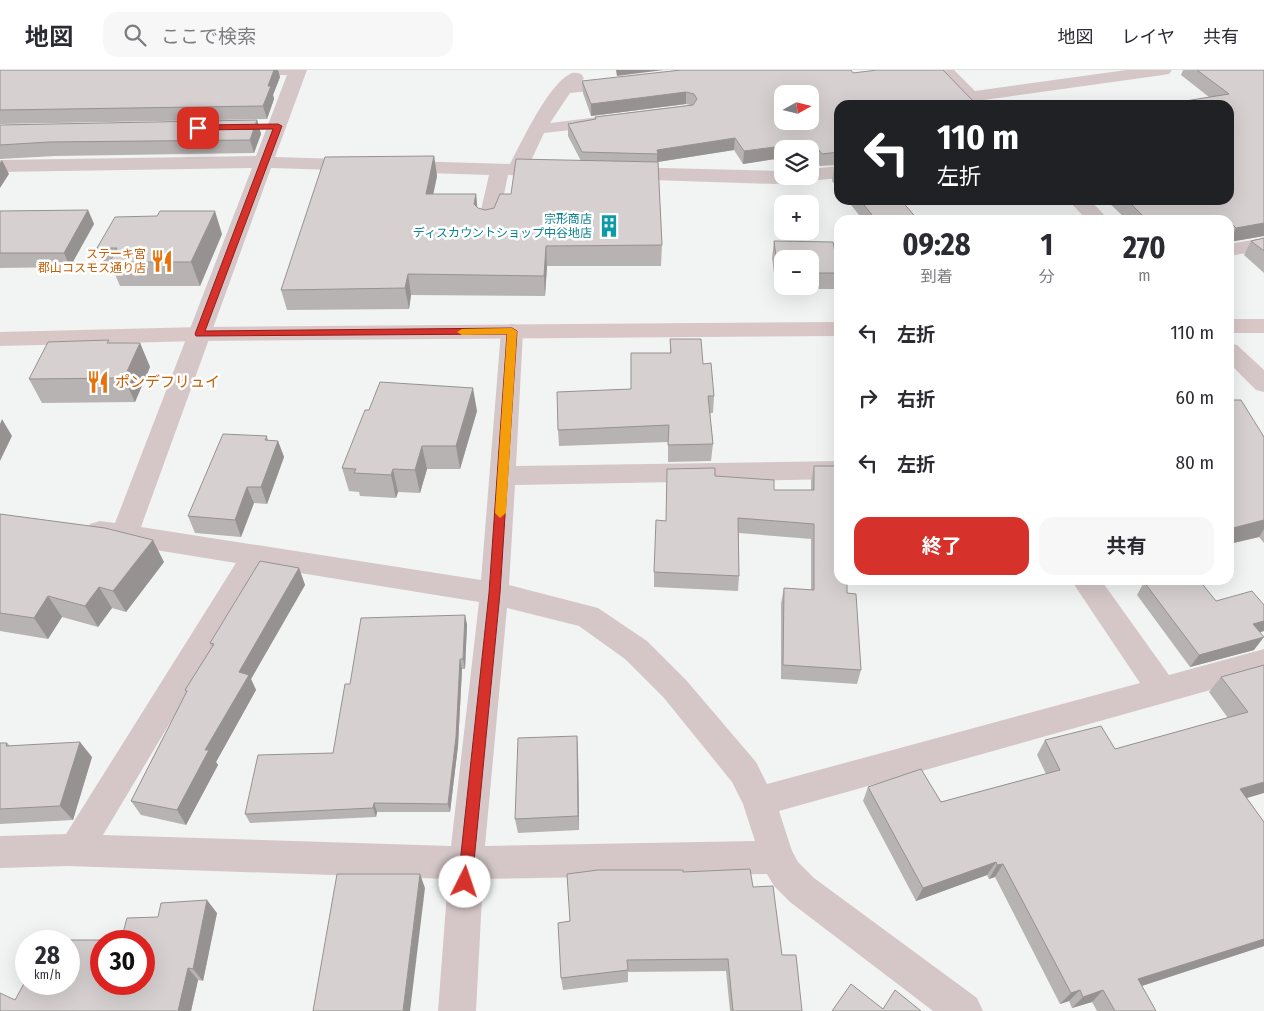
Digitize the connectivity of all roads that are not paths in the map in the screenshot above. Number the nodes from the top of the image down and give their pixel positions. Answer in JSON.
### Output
{"nodes":[{"id":1,"x":584,"y":70,"type":"edge"},
{"id":2,"x":944,"y":70,"type":"edge"},
{"id":3,"x":1163,"y":70,"type":"edge"},
{"id":4,"x":221,"y":71,"type":"edge"},
{"id":5,"x":1102,"y":74,"type":"edge"},
{"id":6,"x":640,"y":81,"type":"edge"},
{"id":7,"x":562,"y":89,"type":"junction"},
{"id":8,"x":973,"y":100,"type":"edge"},
{"id":9,"x":979,"y":100,"type":"edge"},
{"id":10,"x":622,"y":119,"type":"edge"},
{"id":11,"x":278,"y":126,"type":"junction"},
{"id":12,"x":258,"y":127,"type":"edge"},
{"id":13,"x":538,"y":128,"type":"junction"},
{"id":14,"x":265,"y":162,"type":"junction"},
{"id":15,"x":0,"y":166,"type":"edge"},
{"id":16,"x":508,"y":170,"type":"junction"},
{"id":17,"x":566,"y":172,"type":"edge"},
{"id":18,"x":606,"y":173,"type":"edge"},
{"id":19,"x":834,"y":173,"type":"edge"},
{"id":20,"x":819,"y":174,"type":"edge"},
{"id":21,"x":774,"y":178,"type":"edge"},
{"id":22,"x":1083,"y":205,"type":"edge"},
{"id":23,"x":1094,"y":215,"type":"edge"},
{"id":24,"x":488,"y":223,"type":"edge"},
{"id":25,"x":1264,"y":244,"type":"edge"},
{"id":26,"x":1234,"y":249,"type":"edge"},
{"id":27,"x":1234,"y":326,"type":"edge"},
{"id":28,"x":1264,"y":326,"type":"edge"},
{"id":29,"x":834,"y":329,"type":"edge"},
{"id":30,"x":512,"y":331,"type":"junction"},
{"id":31,"x":200,"y":334,"type":"junction"},
{"id":32,"x":0,"y":339,"type":"edge"},
{"id":33,"x":1234,"y":355,"type":"edge"},
{"id":34,"x":1264,"y":384,"type":"edge"},
{"id":35,"x":834,"y":470,"type":"edge"},
{"id":36,"x":503,"y":476,"type":"junction"},
{"id":37,"x":70,"y":527,"type":"edge"},
{"id":38,"x":125,"y":534,"type":"junction"},
{"id":39,"x":256,"y":555,"type":"junction"},
{"id":40,"x":1088,"y":585,"type":"edge"},
{"id":41,"x":494,"y":593,"type":"junction"},
{"id":42,"x":1264,"y":662,"type":"edge"},
{"id":43,"x":1162,"y":690,"type":"junction"},
{"id":44,"x":758,"y":801,"type":"junction"},
{"id":45,"x":75,"y":850,"type":"junction"},
{"id":46,"x":0,"y":852,"type":"edge"},
{"id":47,"x":777,"y":857,"type":"junction"},
{"id":48,"x":466,"y":863,"type":"junction"},
{"id":49,"x":457,"y":1011,"type":"edge"},
{"id":50,"x":964,"y":1011,"type":"edge"}],
"edges":[{"from":1,"to":7,"type":"street"},
{"from":2,"to":8,"type":"street"},
{"from":3,"to":5,"type":"street"},
{"from":4,"to":11,"type":"street"},
{"from":5,"to":9,"type":"street"},
{"from":6,"to":7,"type":"street"},
{"from":7,"to":13,"type":"street"},
{"from":10,"to":13,"type":"street"},
{"from":11,"to":12,"type":"street"},
{"from":11,"to":14,"type":"street"},
{"from":13,"to":16,"type":"street"},
{"from":14,"to":15,"type":"street"},
{"from":14,"to":16,"type":"street"},
{"from":14,"to":31,"type":"street"},
{"from":16,"to":17,"type":"street"},
{"from":16,"to":24,"type":"street"},
{"from":18,"to":21,"type":"street"},
{"from":19,"to":20,"type":"street"},
{"from":22,"to":23,"type":"street"},
{"from":25,"to":26,"type":"street"},
{"from":27,"to":28,"type":"street"},
{"from":29,"to":30,"type":"street"},
{"from":30,"to":31,"type":"street"},
{"from":30,"to":36,"type":"street"},
{"from":31,"to":32,"type":"street"},
{"from":31,"to":38,"type":"street"},
{"from":33,"to":34,"type":"street"},
{"from":35,"to":36,"type":"street"},
{"from":36,"to":41,"type":"street"},
{"from":37,"to":38,"type":"street"},
{"from":38,"to":39,"type":"street"},
{"from":39,"to":41,"type":"street"},
{"from":39,"to":45,"type":"street"},
{"from":40,"to":43,"type":"street"},
{"from":41,"to":44,"type":"street"},
{"from":41,"to":48,"type":"street"},
{"from":42,"to":43,"type":"street"},
{"from":43,"to":44,"type":"street"},
{"from":44,"to":47,"type":"street"},
{"from":45,"to":46,"type":"street"},
{"from":45,"to":48,"type":"street"},
{"from":47,"to":48,"type":"street"},
{"from":47,"to":50,"type":"street"},
{"from":48,"to":49,"type":"street"}]}
